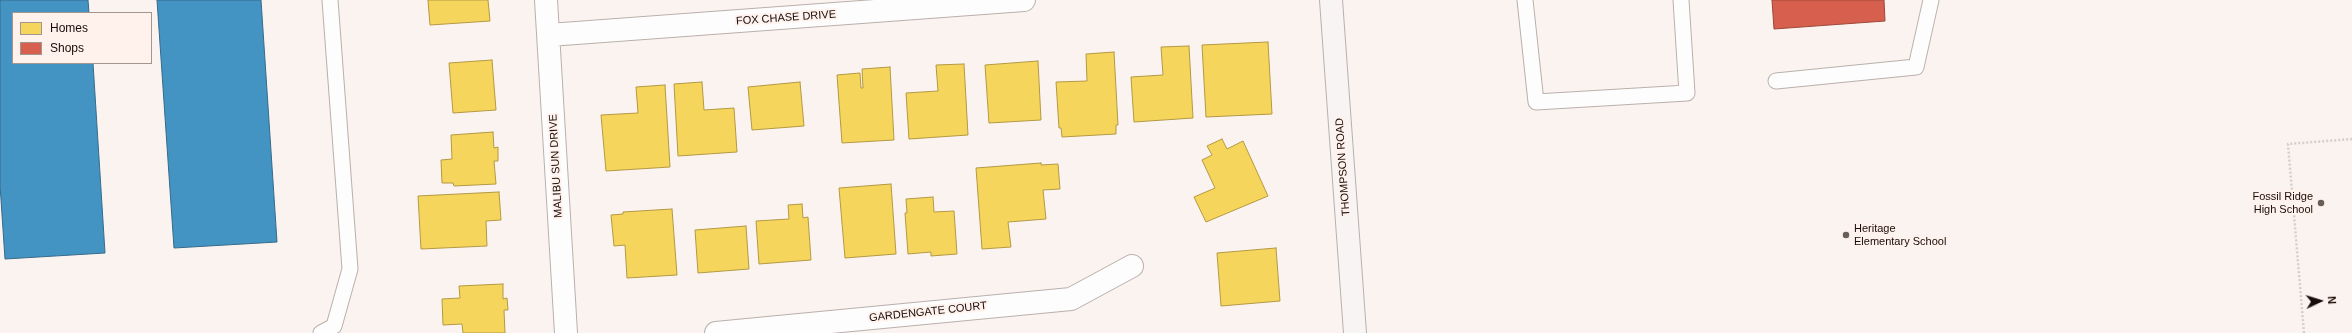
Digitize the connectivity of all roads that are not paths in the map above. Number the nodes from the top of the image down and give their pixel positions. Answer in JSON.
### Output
{"nodes":[{"id":1,"x":330,"y":0,"type":"edge"},
{"id":2,"x":546,"y":0,"type":"edge"},
{"id":3,"x":1024,"y":0,"type":"edge"},
{"id":4,"x":1331,"y":0,"type":"edge"},
{"id":5,"x":1525,"y":0,"type":"edge"},
{"id":6,"x":1681,"y":0,"type":"edge"},
{"id":7,"x":1931,"y":0,"type":"edge"},
{"id":8,"x":548,"y":35,"type":"junction"},
{"id":9,"x":1776,"y":81,"type":"dead end"},
{"id":10,"x":1132,"y":266,"type":"dead end"},
{"id":11,"x":321,"y":333,"type":"edge"},
{"id":12,"x":566,"y":333,"type":"edge"},
{"id":13,"x":716,"y":333,"type":"edge"},
{"id":14,"x":1355,"y":333,"type":"edge"}],
"edges":[{"from":1,"to":11,"type":"lane"},
{"from":2,"to":8,"type":"street","name":"MALIBU SUN DRIVE"},
{"from":3,"to":8,"type":"street","name":"FOX CHASE DRIVE"},
{"from":4,"to":14,"type":"street","name":"THOMPSON ROAD"},
{"from":5,"to":6,"type":"lane"},
{"from":7,"to":9,"type":"lane"},
{"from":8,"to":12,"type":"street","name":"MALIBU SUN DRIVE"},
{"from":10,"to":13,"type":"street","name":"GARDENGATE COURT"}]}
